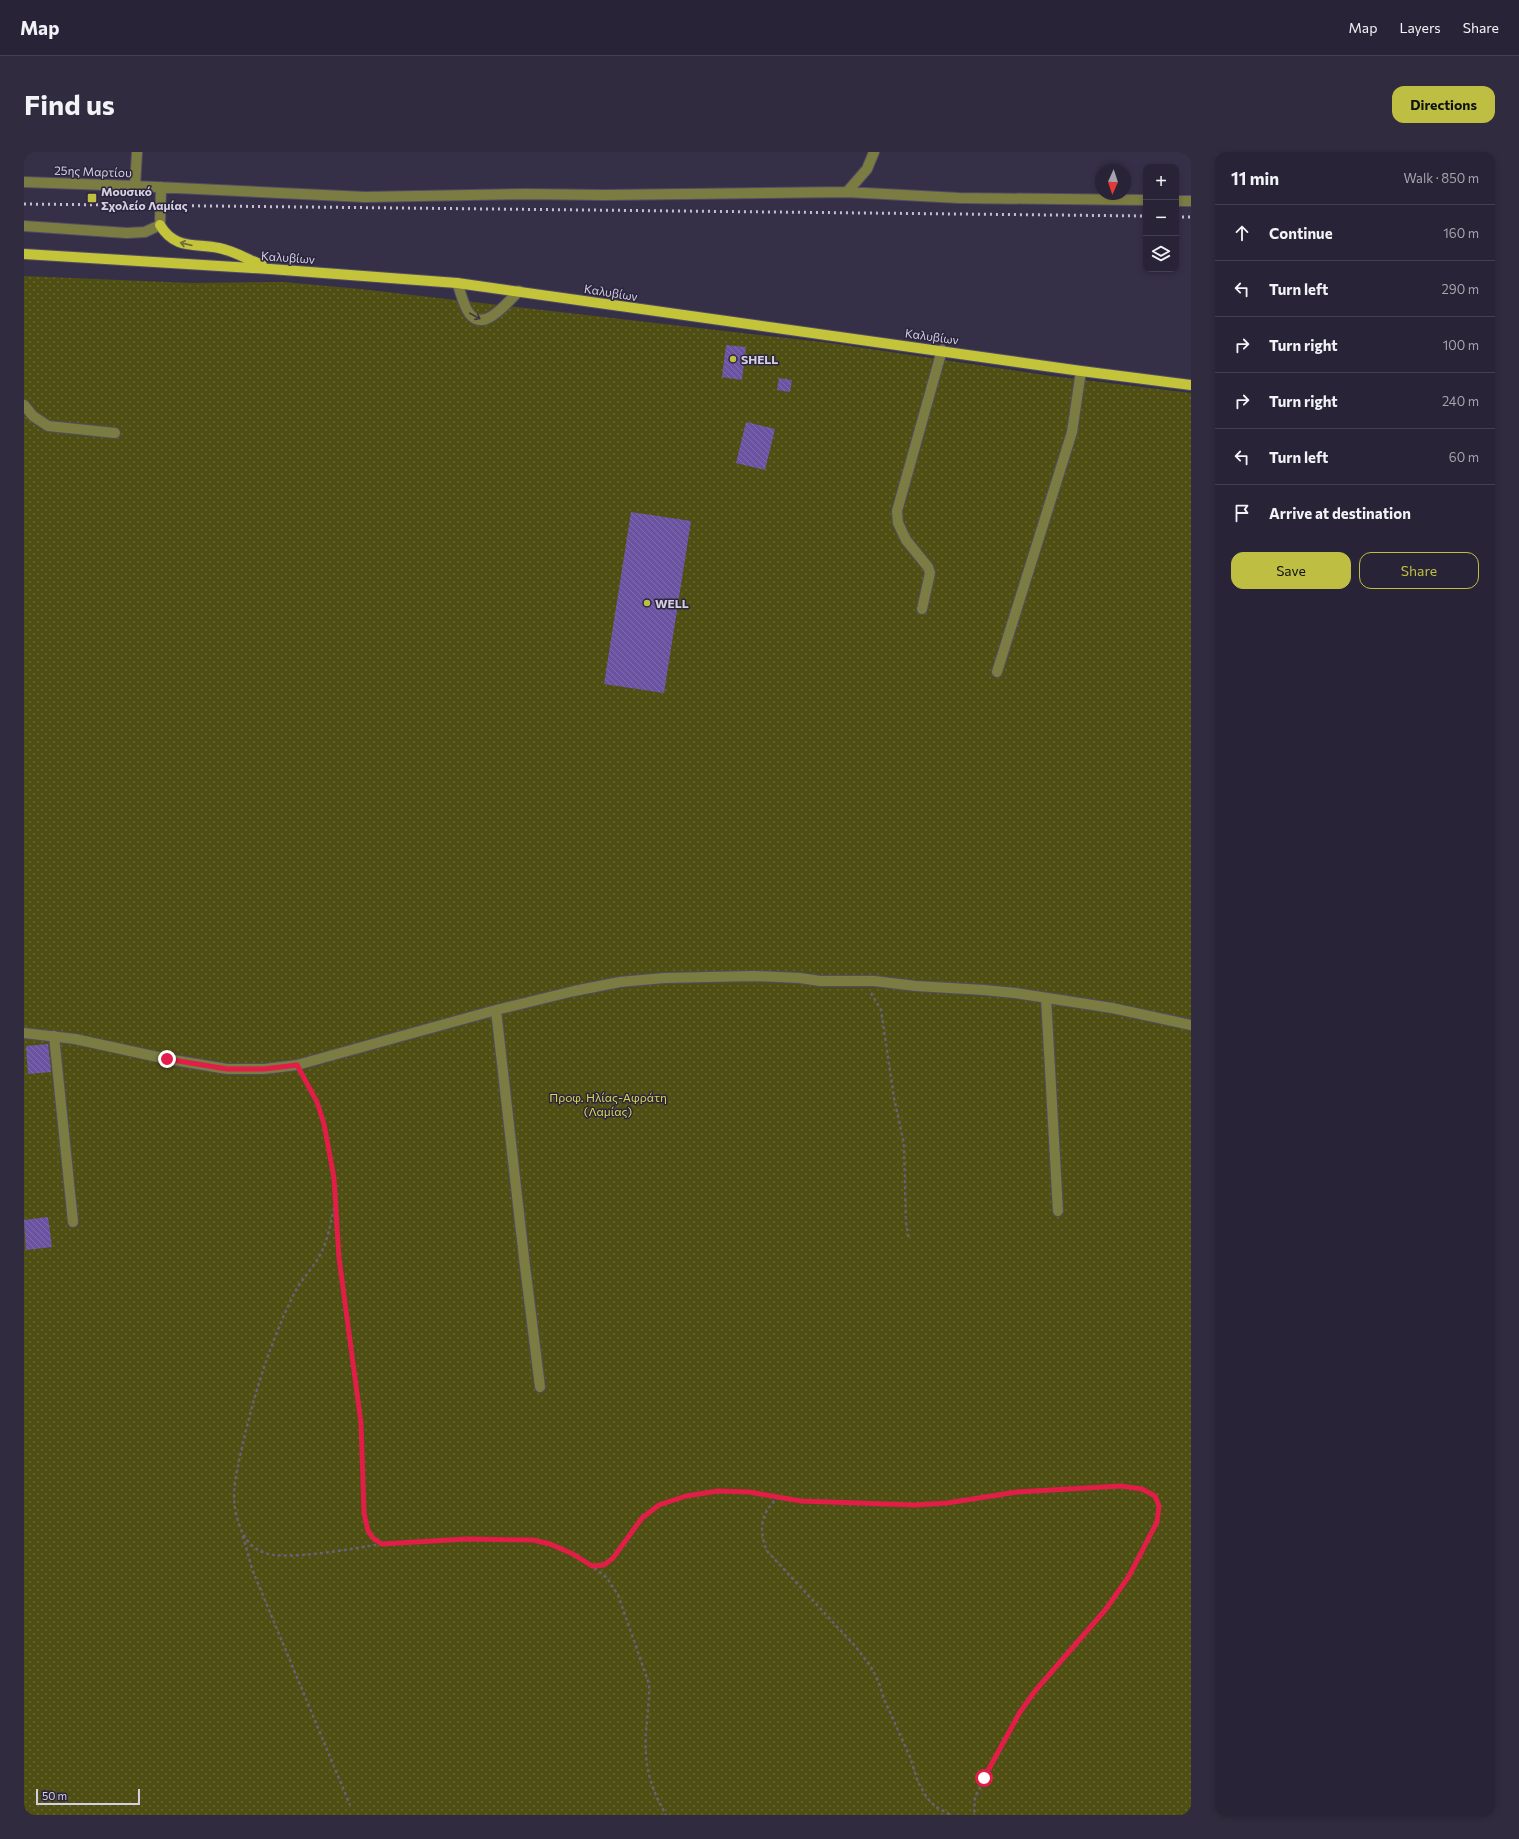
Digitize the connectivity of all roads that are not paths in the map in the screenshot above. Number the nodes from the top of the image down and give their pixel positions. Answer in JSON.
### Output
{"nodes":[{"id":1,"x":137,"y":152,"type":"edge"},
{"id":2,"x":874,"y":152,"type":"edge"},
{"id":3,"x":24,"y":182,"type":"edge"},
{"id":4,"x":136,"y":186,"type":"junction"},
{"id":5,"x":161,"y":187,"type":"junction"},
{"id":6,"x":847,"y":192,"type":"junction"},
{"id":7,"x":1143,"y":200,"type":"edge"},
{"id":8,"x":1179,"y":201,"type":"edge"},
{"id":9,"x":1191,"y":201,"type":"edge"},
{"id":10,"x":160,"y":225,"type":"junction"},
{"id":11,"x":24,"y":226,"type":"edge"},
{"id":12,"x":24,"y":254,"type":"edge"},
{"id":13,"x":270,"y":269,"type":"junction"},
{"id":14,"x":457,"y":283,"type":"junction"},
{"id":15,"x":519,"y":291,"type":"junction"},
{"id":16,"x":942,"y":350,"type":"junction"},
{"id":17,"x":1081,"y":371,"type":"junction"},
{"id":18,"x":1191,"y":385,"type":"edge"},
{"id":19,"x":24,"y":405,"type":"edge"},
{"id":20,"x":115,"y":433,"type":"dead end"},
{"id":21,"x":922,"y":609,"type":"dead end"},
{"id":22,"x":997,"y":672,"type":"dead end"},
{"id":23,"x":1046,"y":998,"type":"junction"},
{"id":24,"x":496,"y":1010,"type":"junction"},
{"id":25,"x":1191,"y":1025,"type":"edge"},
{"id":26,"x":24,"y":1033,"type":"edge"},
{"id":27,"x":54,"y":1036,"type":"junction"},
{"id":28,"x":1058,"y":1211,"type":"dead end"},
{"id":29,"x":73,"y":1222,"type":"dead end"},
{"id":30,"x":540,"y":1387,"type":"dead end"}],
"edges":[{"from":1,"to":4,"type":"street"},
{"from":2,"to":6,"type":"street"},
{"from":3,"to":4,"type":"street","name":"25ης Μαρτίου"},
{"from":4,"to":5,"type":"street","name":"25ης Μαρτίου"},
{"from":5,"to":6,"type":"street","name":"25ης Μαρτίου"},
{"from":5,"to":10,"type":"street"},
{"from":6,"to":7,"type":"street","name":"25ης Μαρτίου"},
{"from":8,"to":9,"type":"street"},
{"from":10,"to":11,"type":"street"},
{"from":13,"to":10,"type":"main road","one_way":true},
{"from":12,"to":13,"type":"main road","name":"Καλυβίων"},
{"from":13,"to":14,"type":"main road","name":"Καλυβίων"},
{"from":14,"to":15,"type":"main road","name":"Καλυβίων"},
{"from":14,"to":15,"type":"street","one_way":true},
{"from":15,"to":16,"type":"main road","name":"Καλυβίων"},
{"from":16,"to":17,"type":"main road","name":"Καλυβίων"},
{"from":16,"to":21,"type":"street"},
{"from":17,"to":18,"type":"main road","name":"Καλυβίων"},
{"from":17,"to":22,"type":"street"},
{"from":19,"to":20,"type":"street"},
{"from":23,"to":24,"type":"street"},
{"from":23,"to":25,"type":"street"},
{"from":23,"to":28,"type":"street"},
{"from":24,"to":27,"type":"street"},
{"from":24,"to":30,"type":"street"},
{"from":26,"to":27,"type":"street"},
{"from":27,"to":29,"type":"street"}]}
